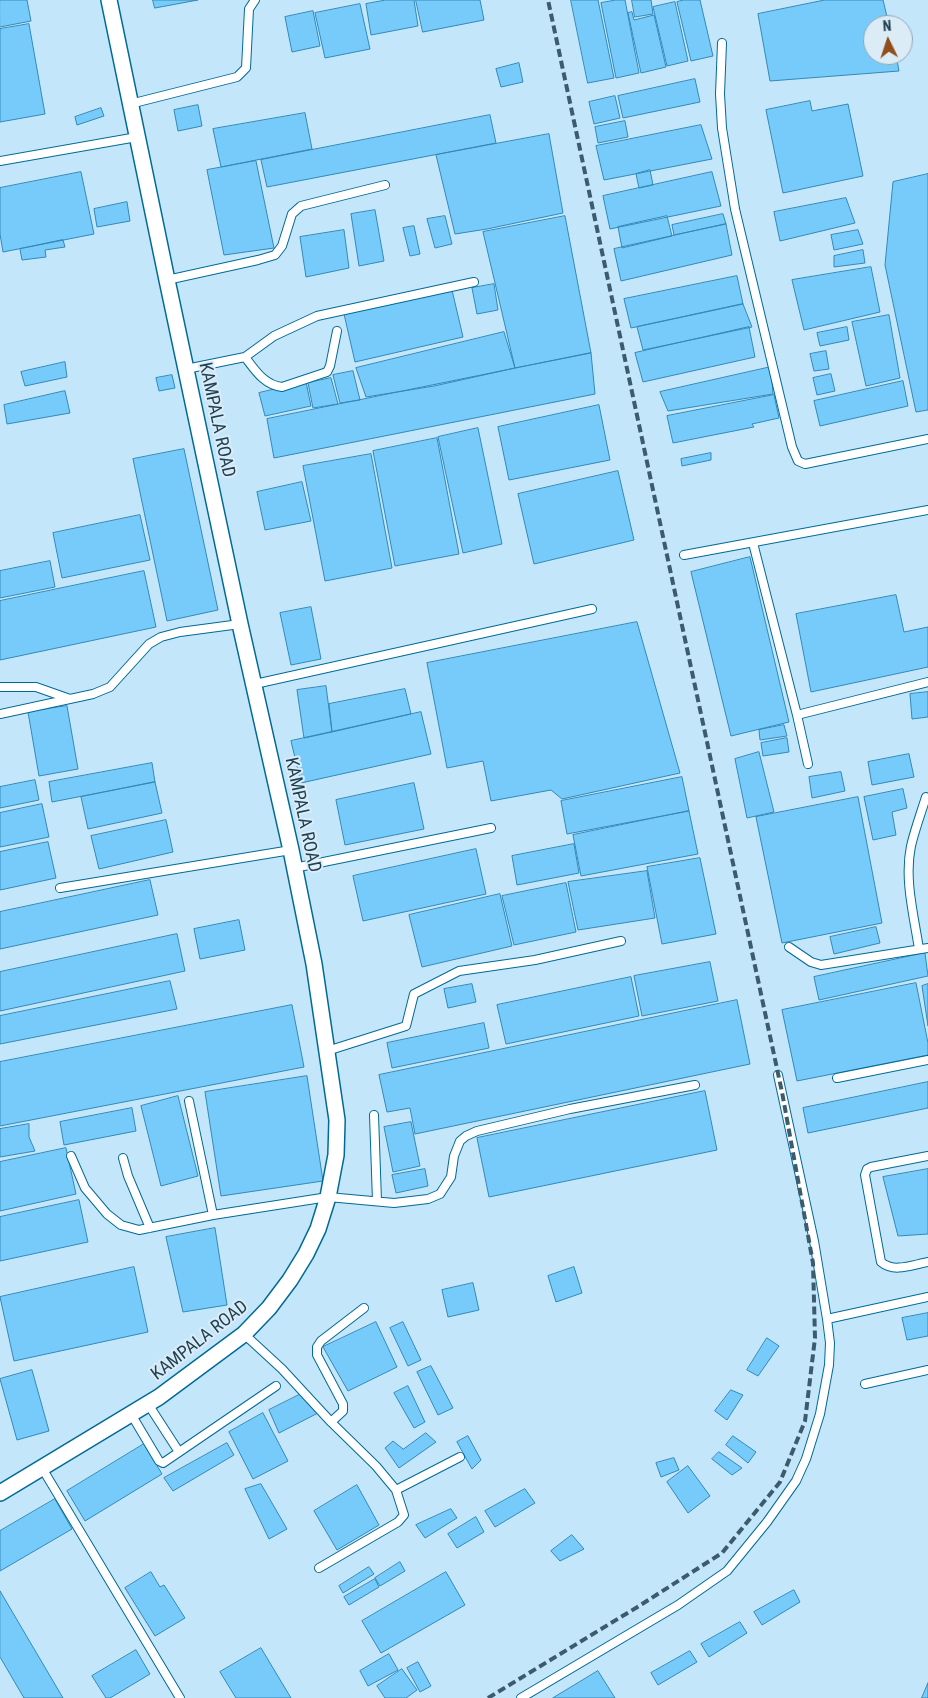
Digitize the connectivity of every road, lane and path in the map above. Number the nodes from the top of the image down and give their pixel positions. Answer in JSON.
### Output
{"nodes":[{"id":1,"x":109,"y":0,"type":"edge"},
{"id":2,"x":254,"y":0,"type":"edge"},
{"id":3,"x":722,"y":43,"type":"dead end"},
{"id":4,"x":130,"y":104,"type":"junction"},
{"id":5,"x":137,"y":137,"type":"junction"},
{"id":6,"x":0,"y":161,"type":"edge"},
{"id":7,"x":385,"y":185,"type":"dead end"},
{"id":8,"x":167,"y":280,"type":"junction"},
{"id":9,"x":474,"y":282,"type":"dead end"},
{"id":10,"x":336,"y":332,"type":"dead end"},
{"id":11,"x":245,"y":357,"type":"junction"},
{"id":12,"x":186,"y":369,"type":"junction"},
{"id":13,"x":928,"y":439,"type":"edge"},
{"id":14,"x":928,"y":510,"type":"edge"},
{"id":15,"x":753,"y":543,"type":"junction"},
{"id":16,"x":684,"y":555,"type":"dead end"},
{"id":17,"x":592,"y":610,"type":"dead end"},
{"id":18,"x":240,"y":624,"type":"junction"},
{"id":19,"x":928,"y":682,"type":"edge"},
{"id":20,"x":255,"y":684,"type":"junction"},
{"id":21,"x":0,"y":687,"type":"edge"},
{"id":22,"x":70,"y":699,"type":"junction"},
{"id":23,"x":0,"y":714,"type":"edge"},
{"id":24,"x":797,"y":715,"type":"junction"},
{"id":25,"x":808,"y":764,"type":"dead end"},
{"id":26,"x":926,"y":797,"type":"dead end"},
{"id":27,"x":491,"y":828,"type":"dead end"},
{"id":28,"x":291,"y":850,"type":"junction"},
{"id":29,"x":294,"y":868,"type":"junction"},
{"id":30,"x":60,"y":888,"type":"dead end"},
{"id":31,"x":621,"y":941,"type":"dead end"},
{"id":32,"x":789,"y":948,"type":"dead end"},
{"id":33,"x":928,"y":948,"type":"edge"},
{"id":34,"x":919,"y":949,"type":"junction"},
{"id":35,"x":327,"y":1051,"type":"junction"},
{"id":36,"x":928,"y":1060,"type":"edge"},
{"id":37,"x":778,"y":1075,"type":"dead end"},
{"id":38,"x":837,"y":1078,"type":"dead end"},
{"id":39,"x":694,"y":1085,"type":"dead end"},
{"id":40,"x":189,"y":1101,"type":"dead end"},
{"id":41,"x":374,"y":1115,"type":"dead end"},
{"id":42,"x":71,"y":1156,"type":"dead end"},
{"id":43,"x":928,"y":1156,"type":"edge"},
{"id":44,"x":123,"y":1158,"type":"dead end"},
{"id":45,"x":328,"y":1197,"type":"junction"},
{"id":46,"x":377,"y":1201,"type":"junction"},
{"id":47,"x":213,"y":1215,"type":"junction"},
{"id":48,"x":150,"y":1228,"type":"junction"},
{"id":49,"x":928,"y":1262,"type":"edge"},
{"id":50,"x":928,"y":1297,"type":"edge"},
{"id":51,"x":364,"y":1308,"type":"dead end"},
{"id":52,"x":827,"y":1319,"type":"junction"},
{"id":53,"x":244,"y":1334,"type":"junction"},
{"id":54,"x":928,"y":1370,"type":"edge"},
{"id":55,"x":865,"y":1384,"type":"dead end"},
{"id":56,"x":276,"y":1386,"type":"dead end"},
{"id":57,"x":148,"y":1404,"type":"junction"},
{"id":58,"x":131,"y":1414,"type":"junction"},
{"id":59,"x":331,"y":1422,"type":"junction"},
{"id":60,"x":179,"y":1452,"type":"junction"},
{"id":61,"x":460,"y":1457,"type":"dead end"},
{"id":62,"x":42,"y":1468,"type":"junction"},
{"id":63,"x":396,"y":1490,"type":"junction"},
{"id":64,"x":0,"y":1492,"type":"edge"},
{"id":65,"x":319,"y":1568,"type":"dead end"},
{"id":66,"x":180,"y":1698,"type":"edge"},
{"id":67,"x":521,"y":1698,"type":"edge"}],
"edges":[{"from":1,"to":4,"type":"street","name":"KAMPALA ROAD"},
{"from":2,"to":4,"type":"lane"},
{"from":3,"to":13,"type":"lane"},
{"from":4,"to":5,"type":"street","name":"KAMPALA ROAD"},
{"from":5,"to":6,"type":"lane"},
{"from":5,"to":8,"type":"street","name":"KAMPALA ROAD"},
{"from":7,"to":8,"type":"lane"},
{"from":8,"to":12,"type":"street","name":"KAMPALA ROAD"},
{"from":9,"to":11,"type":"lane"},
{"from":10,"to":11,"type":"lane"},
{"from":11,"to":12,"type":"lane"},
{"from":12,"to":18,"type":"street","name":"KAMPALA ROAD"},
{"from":14,"to":15,"type":"lane"},
{"from":15,"to":16,"type":"lane"},
{"from":15,"to":24,"type":"lane"},
{"from":17,"to":20,"type":"lane"},
{"from":18,"to":20,"type":"street","name":"KAMPALA ROAD"},
{"from":18,"to":22,"type":"lane"},
{"from":19,"to":24,"type":"lane"},
{"from":20,"to":28,"type":"street","name":"KAMPALA ROAD"},
{"from":21,"to":22,"type":"lane"},
{"from":22,"to":23,"type":"lane"},
{"from":24,"to":25,"type":"lane"},
{"from":26,"to":34,"type":"lane"},
{"from":27,"to":29,"type":"lane"},
{"from":28,"to":29,"type":"street","name":"KAMPALA ROAD"},
{"from":28,"to":30,"type":"lane"},
{"from":29,"to":35,"type":"street","name":"KAMPALA ROAD"},
{"from":31,"to":35,"type":"lane"},
{"from":32,"to":34,"type":"lane"},
{"from":33,"to":34,"type":"lane"},
{"from":35,"to":45,"type":"street","name":"KAMPALA ROAD"},
{"from":36,"to":38,"type":"lane"},
{"from":37,"to":52,"type":"lane"},
{"from":39,"to":46,"type":"lane"},
{"from":40,"to":47,"type":"lane"},
{"from":41,"to":46,"type":"lane"},
{"from":42,"to":48,"type":"lane"},
{"from":43,"to":49,"type":"lane"},
{"from":44,"to":48,"type":"lane"},
{"from":45,"to":46,"type":"lane"},
{"from":45,"to":47,"type":"lane"},
{"from":45,"to":53,"type":"street","name":"KAMPALA ROAD"},
{"from":47,"to":48,"type":"lane"},
{"from":50,"to":52,"type":"lane"},
{"from":51,"to":59,"type":"lane"},
{"from":52,"to":67,"type":"lane"},
{"from":53,"to":57,"type":"street","name":"KAMPALA ROAD"},
{"from":53,"to":59,"type":"lane"},
{"from":54,"to":55,"type":"lane"},
{"from":56,"to":60,"type":"lane"},
{"from":57,"to":58,"type":"street","name":"KAMPALA ROAD"},
{"from":57,"to":60,"type":"lane"},
{"from":58,"to":60,"type":"lane"},
{"from":58,"to":62,"type":"street","name":"KAMPALA ROAD"},
{"from":59,"to":63,"type":"lane"},
{"from":61,"to":63,"type":"lane"},
{"from":62,"to":64,"type":"street","name":"KAMPALA ROAD"},
{"from":62,"to":66,"type":"lane"},
{"from":63,"to":65,"type":"lane"}]}
